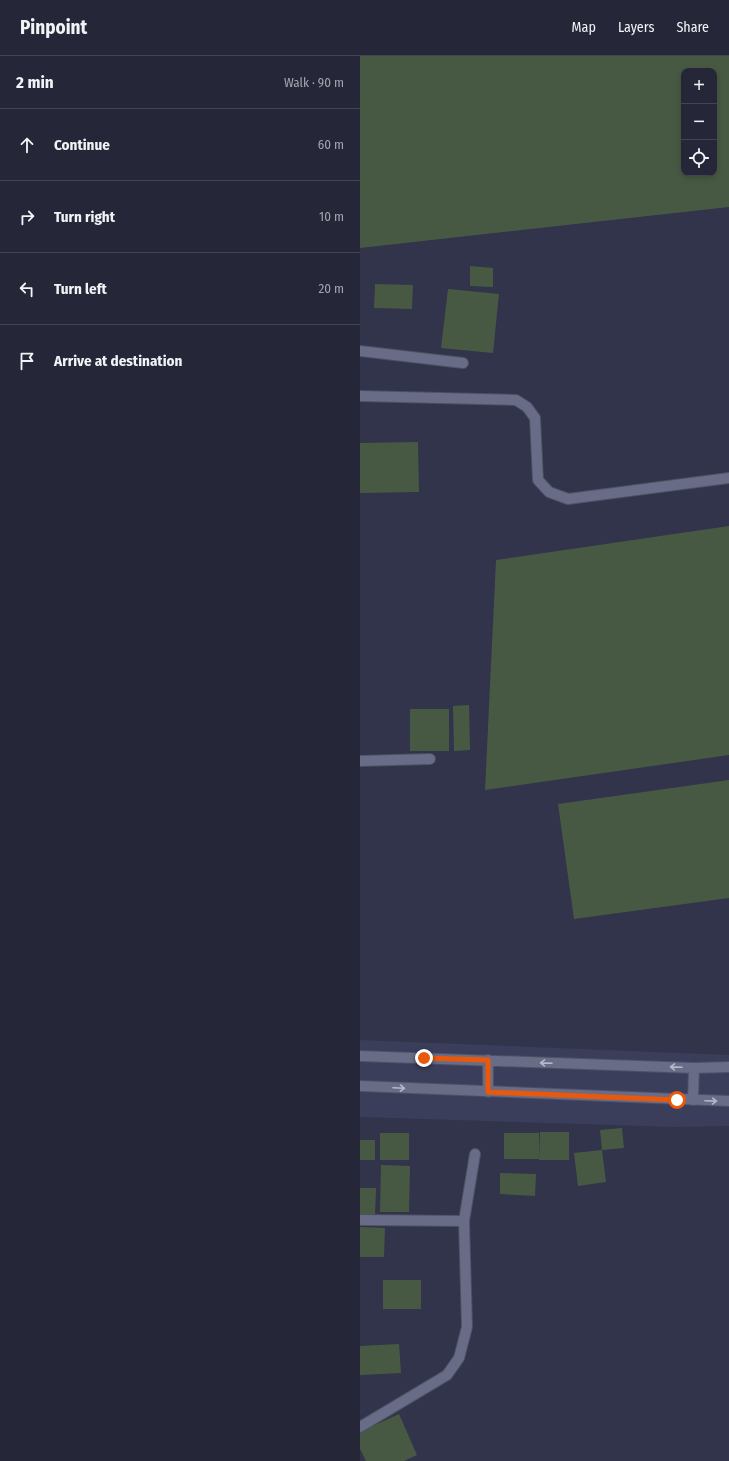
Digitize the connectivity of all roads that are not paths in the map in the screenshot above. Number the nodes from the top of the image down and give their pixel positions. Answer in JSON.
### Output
{"nodes":[{"id":1,"x":360,"y":351,"type":"edge"},
{"id":2,"x":463,"y":363,"type":"dead end"},
{"id":3,"x":360,"y":396,"type":"edge"},
{"id":4,"x":729,"y":478,"type":"edge"},
{"id":5,"x":430,"y":759,"type":"dead end"},
{"id":6,"x":360,"y":761,"type":"edge"},
{"id":7,"x":360,"y":1056,"type":"edge"},
{"id":8,"x":488,"y":1060,"type":"junction"},
{"id":9,"x":729,"y":1067,"type":"edge"},
{"id":10,"x":694,"y":1068,"type":"junction"},
{"id":11,"x":360,"y":1086,"type":"edge"},
{"id":12,"x":488,"y":1092,"type":"junction"},
{"id":13,"x":693,"y":1100,"type":"junction"},
{"id":14,"x":729,"y":1101,"type":"edge"},
{"id":15,"x":476,"y":1154,"type":"dead end"},
{"id":16,"x":360,"y":1220,"type":"edge"},
{"id":17,"x":464,"y":1221,"type":"junction"},
{"id":18,"x":360,"y":1427,"type":"edge"}],
"edges":[{"from":1,"to":2,"type":"street"},
{"from":3,"to":4,"type":"street"},
{"from":5,"to":6,"type":"street"},
{"from":7,"to":8,"type":"street"},
{"from":10,"to":8,"type":"street","one_way":true},
{"from":8,"to":12,"type":"street"},
{"from":9,"to":10,"type":"street"},
{"from":10,"to":13,"type":"street"},
{"from":11,"to":12,"type":"street","one_way":true},
{"from":12,"to":13,"type":"street"},
{"from":13,"to":14,"type":"street","one_way":true},
{"from":15,"to":17,"type":"street"},
{"from":16,"to":17,"type":"street"},
{"from":17,"to":18,"type":"street"}]}
